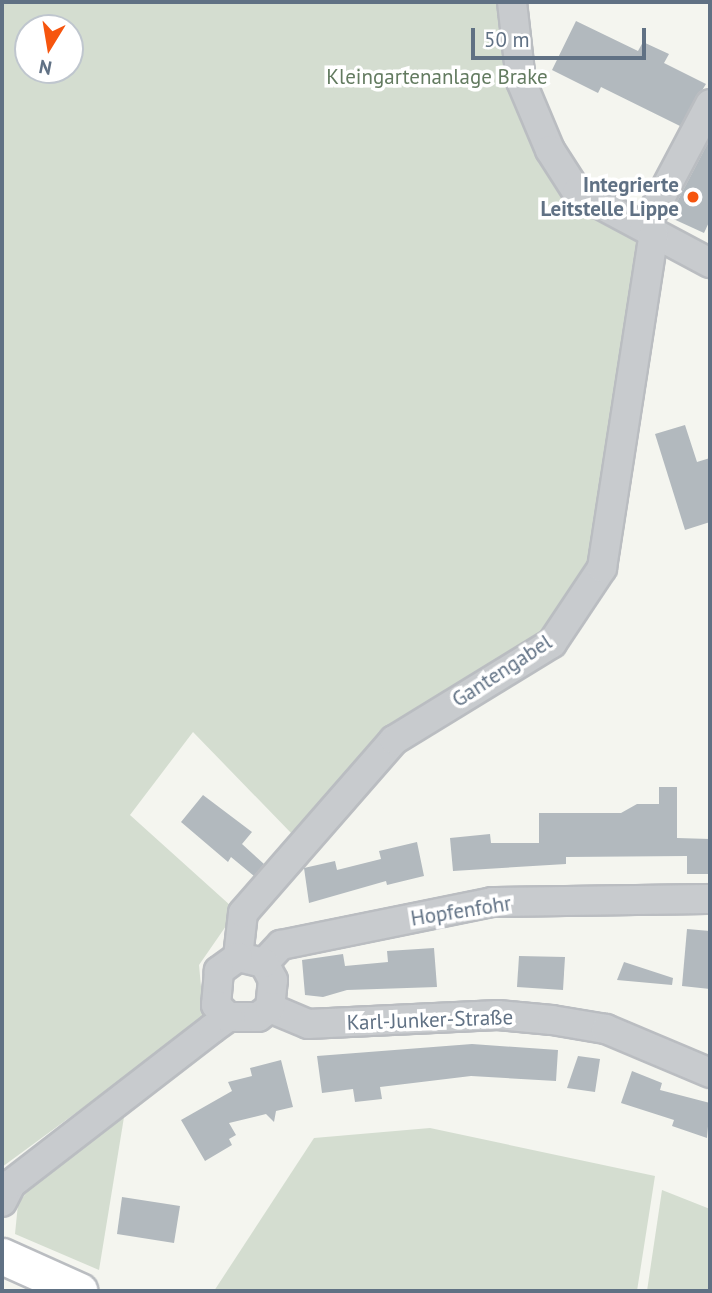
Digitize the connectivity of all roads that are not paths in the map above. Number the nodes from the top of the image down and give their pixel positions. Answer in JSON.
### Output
{"nodes":[{"id":1,"x":512,"y":2,"type":"edge"},
{"id":2,"x":710,"y":104,"type":"edge"},
{"id":3,"x":650,"y":230,"type":"junction"},
{"id":4,"x":710,"y":263,"type":"edge"},
{"id":5,"x":710,"y":899,"type":"edge"},
{"id":6,"x":251,"y":960,"type":"junction"},
{"id":7,"x":270,"y":1008,"type":"junction"},
{"id":8,"x":229,"y":1017,"type":"junction"},
{"id":9,"x":710,"y":1073,"type":"edge"},
{"id":10,"x":2,"y":1202,"type":"edge"},
{"id":11,"x":2,"y":1256,"type":"edge"},
{"id":12,"x":80,"y":1291,"type":"edge"}],
"edges":[{"from":1,"to":3,"type":"street"},
{"from":2,"to":3,"type":"street","name":"Gantengabel"},
{"from":3,"to":4,"type":"street"},
{"from":3,"to":6,"type":"street","name":"Gantengabel"},
{"from":5,"to":6,"type":"street","name":"Hopfenfohr"},
{"from":6,"to":7,"type":"street"},
{"from":6,"to":8,"type":"street","name":"Hopfenfohr"},
{"from":7,"to":8,"type":"street"},
{"from":7,"to":9,"type":"street","name":"Karl-Junker-Straße"},
{"from":8,"to":10,"type":"street"},
{"from":11,"to":12,"type":"main road"}]}
